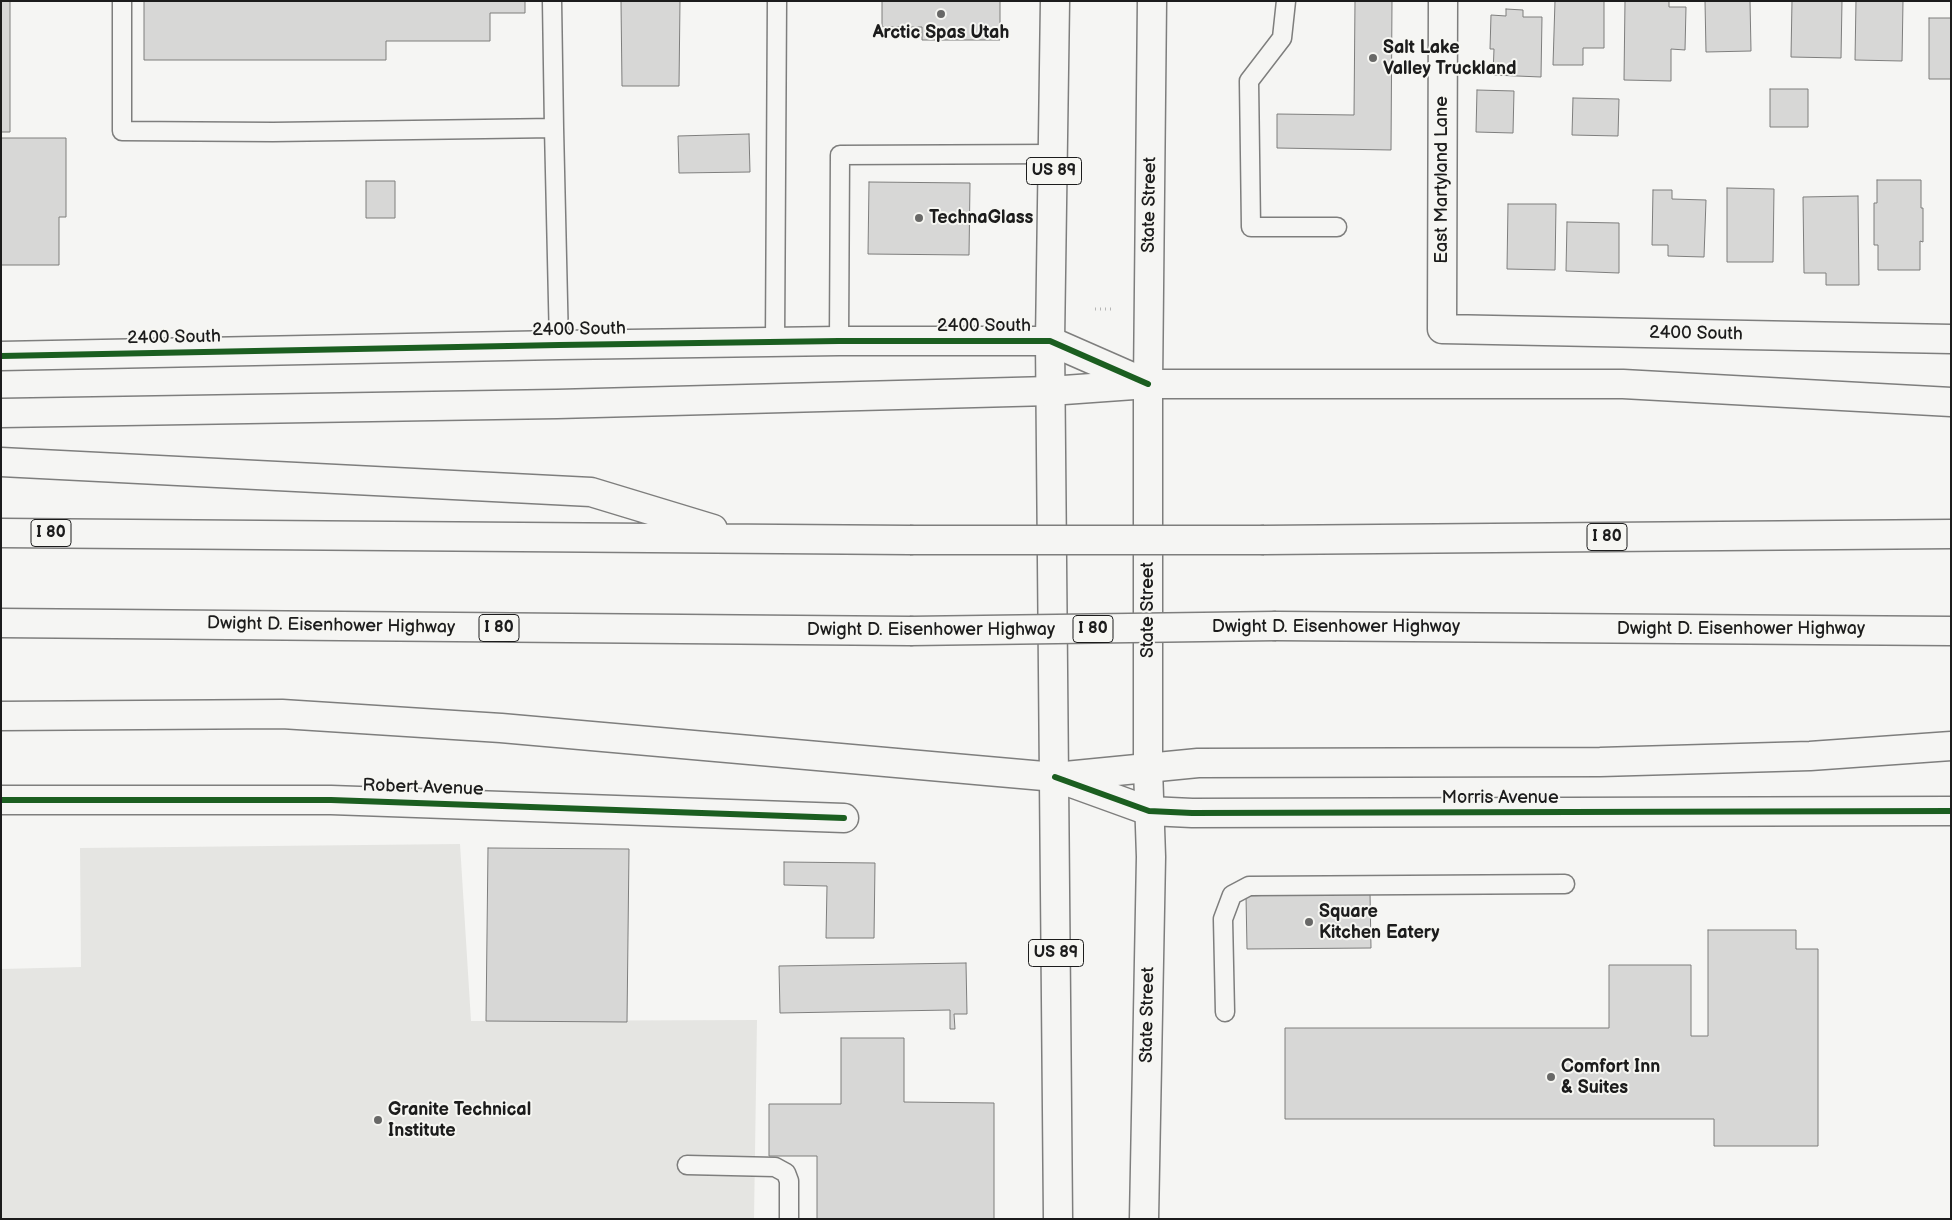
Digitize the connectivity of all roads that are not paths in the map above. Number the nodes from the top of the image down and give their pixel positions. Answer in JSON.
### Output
{"nodes":[{"id":1,"x":122,"y":1,"type":"edge"},
{"id":2,"x":552,"y":1,"type":"edge"},
{"id":3,"x":776,"y":1,"type":"edge"},
{"id":4,"x":1056,"y":1,"type":"edge"},
{"id":5,"x":1152,"y":1,"type":"edge"},
{"id":6,"x":1286,"y":1,"type":"edge"},
{"id":7,"x":1443,"y":1,"type":"edge"},
{"id":8,"x":554,"y":128,"type":"junction"},
{"id":9,"x":1054,"y":154,"type":"junction"},
{"id":10,"x":1336,"y":227,"type":"dead end"},
{"id":11,"x":1442,"y":329,"type":"joint"},
{"id":12,"x":1951,"y":339,"type":"edge"},
{"id":13,"x":838,"y":341,"type":"junction"},
{"id":14,"x":1050,"y":341,"type":"junction"},
{"id":15,"x":775,"y":342,"type":"junction"},
{"id":16,"x":559,"y":345,"type":"junction"},
{"id":17,"x":1,"y":356,"type":"edge"},
{"id":18,"x":1148,"y":384,"type":"junction"},
{"id":19,"x":1050,"y":391,"type":"junction"},
{"id":20,"x":1951,"y":402,"type":"edge"},
{"id":21,"x":1,"y":413,"type":"edge"},
{"id":22,"x":1,"y":462,"type":"edge"},
{"id":23,"x":1,"y":533,"type":"edge"},
{"id":24,"x":1951,"y":534,"type":"edge"},
{"id":25,"x":743,"y":539,"type":"junction"},
{"id":26,"x":1,"y":623,"type":"edge"},
{"id":27,"x":1951,"y":631,"type":"edge"},
{"id":28,"x":1,"y":716,"type":"edge"},
{"id":29,"x":1951,"y":746,"type":"edge"},
{"id":30,"x":1148,"y":768,"type":"junction"},
{"id":31,"x":1055,"y":777,"type":"junction"},
{"id":32,"x":1,"y":800,"type":"edge"},
{"id":33,"x":1149,"y":811,"type":"junction"},
{"id":34,"x":1951,"y":811,"type":"edge"},
{"id":35,"x":844,"y":818,"type":"dead end"},
{"id":36,"x":1564,"y":884,"type":"dead end"},
{"id":37,"x":1225,"y":1012,"type":"dead end"},
{"id":38,"x":687,"y":1165,"type":"dead end"},
{"id":39,"x":789,"y":1219,"type":"edge"},
{"id":40,"x":1058,"y":1219,"type":"edge"},
{"id":41,"x":1144,"y":1219,"type":"edge"}],
"edges":[{"from":1,"to":8,"type":"lane"},
{"from":2,"to":8,"type":"lane"},
{"from":3,"to":15,"type":"lane"},
{"from":4,"to":9,"type":"main road","number":"US 89"},
{"from":5,"to":18,"type":"main road","name":"State Street"},
{"from":6,"to":10,"type":"lane"},
{"from":7,"to":11,"type":"main road","name":"East Martyland Lane"},
{"from":8,"to":16,"type":"lane"},
{"from":9,"to":13,"type":"lane"},
{"from":9,"to":14,"type":"main road","number":"US 89"},
{"from":11,"to":12,"type":"main road","name":"2400 South"},
{"from":13,"to":14,"type":"main road","name":"2400 South"},
{"from":13,"to":15,"type":"main road","name":"2400 South"},
{"from":14,"to":18,"type":"main road","name":"2400 South"},
{"from":14,"to":19,"type":"main road","number":"US 89"},
{"from":15,"to":16,"type":"main road","name":"2400 South"},
{"from":16,"to":17,"type":"main road","name":"2400 South"},
{"from":18,"to":19,"type":"main road"},
{"from":18,"to":20,"type":"main road"},
{"from":18,"to":30,"type":"main road","name":"State Street"},
{"from":19,"to":21,"type":"main road"},
{"from":19,"to":31,"type":"main road","number":"US 89"},
{"from":22,"to":25,"type":"main road"},
{"from":23,"to":25,"type":"main road","number":"I 80"},
{"from":24,"to":25,"type":"main road","number":"I 80","bridge":true},
{"from":26,"to":27,"type":"main road","name":"Dwight D. Eisenhower Highway","number":"I 80","bridge":true},
{"from":28,"to":31,"type":"main road"},
{"from":29,"to":30,"type":"main road"},
{"from":30,"to":31,"type":"main road"},
{"from":30,"to":33,"type":"main road","name":"State Street"},
{"from":31,"to":33,"type":"main road","name":"Morris Avenue"},
{"from":31,"to":40,"type":"main road","number":"US 89"},
{"from":32,"to":35,"type":"main road","name":"Robert Avenue"},
{"from":33,"to":34,"type":"main road","name":"Morris Avenue"},
{"from":33,"to":41,"type":"main road","name":"State Street"},
{"from":36,"to":37,"type":"lane"},
{"from":38,"to":39,"type":"lane"}]}
